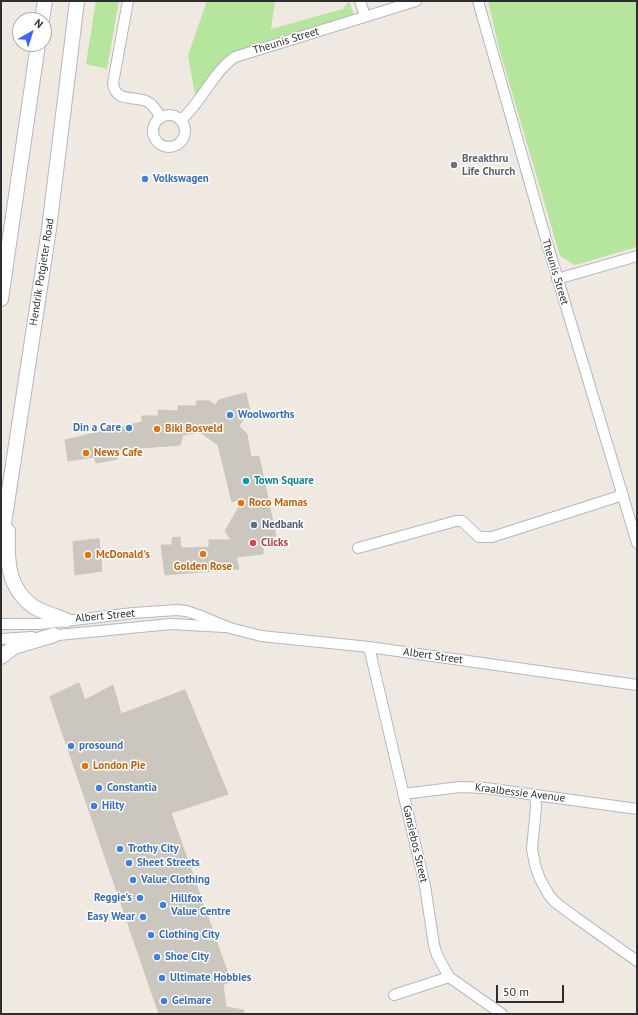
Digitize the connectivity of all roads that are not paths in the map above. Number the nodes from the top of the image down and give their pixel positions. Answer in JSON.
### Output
{"nodes":[{"id":1,"x":40,"y":1,"type":"edge"},
{"id":2,"x":45,"y":1,"type":"edge"},
{"id":3,"x":78,"y":1,"type":"edge"},
{"id":4,"x":128,"y":1,"type":"edge"},
{"id":5,"x":360,"y":1,"type":"edge"},
{"id":6,"x":416,"y":1,"type":"edge"},
{"id":7,"x":478,"y":1,"type":"edge"},
{"id":8,"x":41,"y":12,"type":"edge"},
{"id":9,"x":43,"y":12,"type":"edge"},
{"id":10,"x":365,"y":16,"type":"junction"},
{"id":11,"x":37,"y":52,"type":"edge"},
{"id":12,"x":161,"y":118,"type":"junction"},
{"id":13,"x":181,"y":120,"type":"junction"},
{"id":14,"x":637,"y":256,"type":"edge"},
{"id":15,"x":558,"y":280,"type":"junction"},
{"id":16,"x":1,"y":299,"type":"edge"},
{"id":17,"x":11,"y":483,"type":"junction"},
{"id":18,"x":622,"y":495,"type":"junction"},
{"id":19,"x":1,"y":543,"type":"edge"},
{"id":20,"x":637,"y":543,"type":"edge"},
{"id":21,"x":358,"y":548,"type":"dead end"},
{"id":22,"x":66,"y":620,"type":"junction"},
{"id":23,"x":1,"y":624,"type":"edge"},
{"id":24,"x":230,"y":628,"type":"junction"},
{"id":25,"x":54,"y":636,"type":"junction"},
{"id":26,"x":1,"y":639,"type":"edge"},
{"id":27,"x":369,"y":647,"type":"junction"},
{"id":28,"x":1,"y":657,"type":"edge"},
{"id":29,"x":637,"y":685,"type":"edge"},
{"id":30,"x":404,"y":794,"type":"junction"},
{"id":31,"x":534,"y":795,"type":"junction"},
{"id":32,"x":637,"y":809,"type":"edge"},
{"id":33,"x":637,"y":961,"type":"edge"},
{"id":34,"x":449,"y":976,"type":"junction"},
{"id":35,"x":394,"y":995,"type":"dead end"},
{"id":36,"x":502,"y":1014,"type":"edge"}],
"edges":[{"from":1,"to":8,"type":"main road"},
{"from":2,"to":9,"type":"main road"},
{"from":3,"to":17,"type":"main road","name":"Hendrik Potgieter Road"},
{"from":4,"to":12,"type":"street"},
{"from":5,"to":10,"type":"street"},
{"from":6,"to":10,"type":"street","name":"Theunis Street"},
{"from":7,"to":15,"type":"street","name":"Theunis Street"},
{"from":10,"to":13,"type":"street","name":"Theunis Street"},
{"from":11,"to":16,"type":"main road"},
{"from":12,"to":13,"type":"street"},
{"from":12,"to":13,"type":"street"},
{"from":14,"to":15,"type":"street"},
{"from":15,"to":18,"type":"street","name":"Theunis Street"},
{"from":17,"to":19,"type":"main road","name":"Hendrik Potgieter Road"},
{"from":17,"to":22,"type":"main road"},
{"from":18,"to":20,"type":"street","name":"Theunis Street"},
{"from":18,"to":21,"type":"street"},
{"from":22,"to":23,"type":"street","name":"Albert Street"},
{"from":22,"to":24,"type":"street","name":"Albert Street"},
{"from":24,"to":25,"type":"street","name":"Albert Street"},
{"from":24,"to":27,"type":"street","name":"Albert Street"},
{"from":25,"to":26,"type":"street","name":"Albert Street"},
{"from":25,"to":28,"type":"main road"},
{"from":27,"to":29,"type":"street","name":"Albert Street"},
{"from":27,"to":30,"type":"street","name":"Gansiebos Street"},
{"from":30,"to":31,"type":"street","name":"Kraalbessie Avenue"},
{"from":30,"to":34,"type":"street","name":"Gansiebos Street"},
{"from":31,"to":32,"type":"street","name":"Kraalbessie Avenue"},
{"from":31,"to":33,"type":"street"},
{"from":34,"to":35,"type":"street"},
{"from":34,"to":36,"type":"street","name":"Gansiebos Street"}]}
